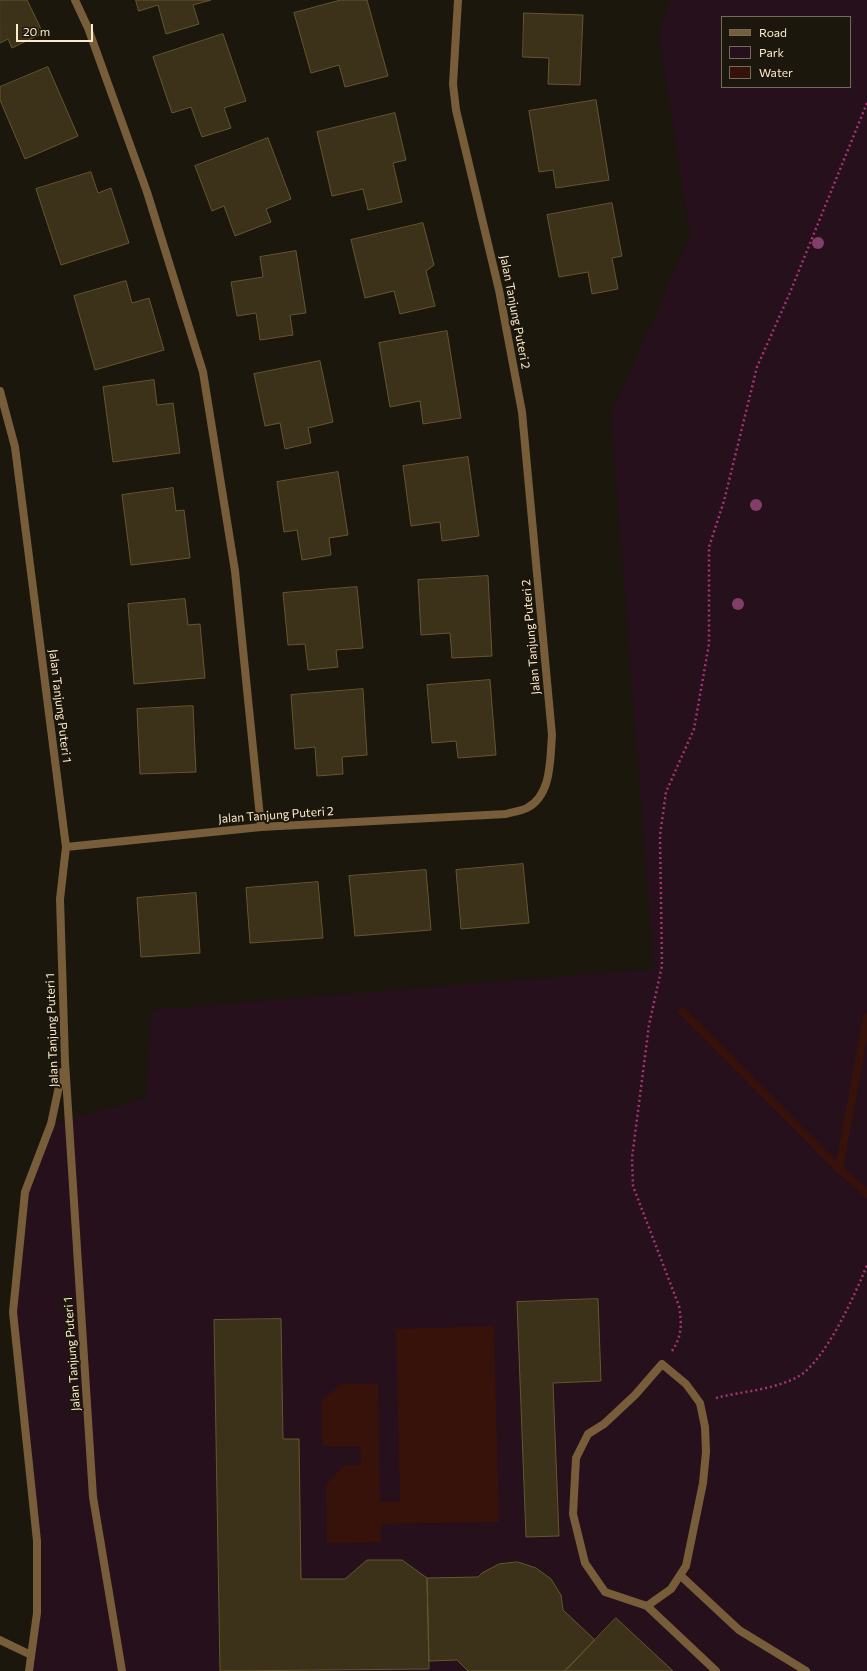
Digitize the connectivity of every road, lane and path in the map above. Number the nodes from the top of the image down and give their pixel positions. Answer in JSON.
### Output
{"nodes":[{"id":1,"x":75,"y":0,"type":"edge"},
{"id":2,"x":458,"y":0,"type":"edge"},
{"id":3,"x":867,"y":103,"type":"edge"},
{"id":4,"x":0,"y":391,"type":"edge"},
{"id":5,"x":261,"y":827,"type":"junction"},
{"id":6,"x":66,"y":847,"type":"junction"},
{"id":7,"x":65,"y":1062,"type":"junction"},
{"id":8,"x":867,"y":1265,"type":"edge"},
{"id":9,"x":662,"y":1364,"type":"junction"},
{"id":10,"x":700,"y":1403,"type":"junction"},
{"id":11,"x":680,"y":1575,"type":"junction"},
{"id":12,"x":647,"y":1606,"type":"junction"},
{"id":13,"x":0,"y":1640,"type":"edge"},
{"id":14,"x":31,"y":1655,"type":"junction"},
{"id":15,"x":29,"y":1671,"type":"edge"},
{"id":16,"x":122,"y":1671,"type":"edge"},
{"id":17,"x":716,"y":1671,"type":"edge"},
{"id":18,"x":806,"y":1671,"type":"edge"}],
"edges":[{"from":1,"to":5,"type":"street"},
{"from":2,"to":5,"type":"street","name":"Jalan Tanjung Puteri 2"},
{"from":3,"to":9,"type":"path"},
{"from":4,"to":6,"type":"street","name":"Jalan Tanjung Puteri 1"},
{"from":5,"to":6,"type":"street","name":"Jalan Tanjung Puteri 2"},
{"from":6,"to":7,"type":"street","name":"Jalan Tanjung Puteri 1"},
{"from":7,"to":14,"type":"street"},
{"from":7,"to":16,"type":"street","name":"Jalan Tanjung Puteri 1"},
{"from":8,"to":10,"type":"path"},
{"from":9,"to":10,"type":"street"},
{"from":9,"to":12,"type":"street"},
{"from":10,"to":11,"type":"street"},
{"from":11,"to":12,"type":"street"},
{"from":11,"to":18,"type":"street"},
{"from":12,"to":17,"type":"street"},
{"from":13,"to":14,"type":"street"},
{"from":14,"to":15,"type":"street"}]}
